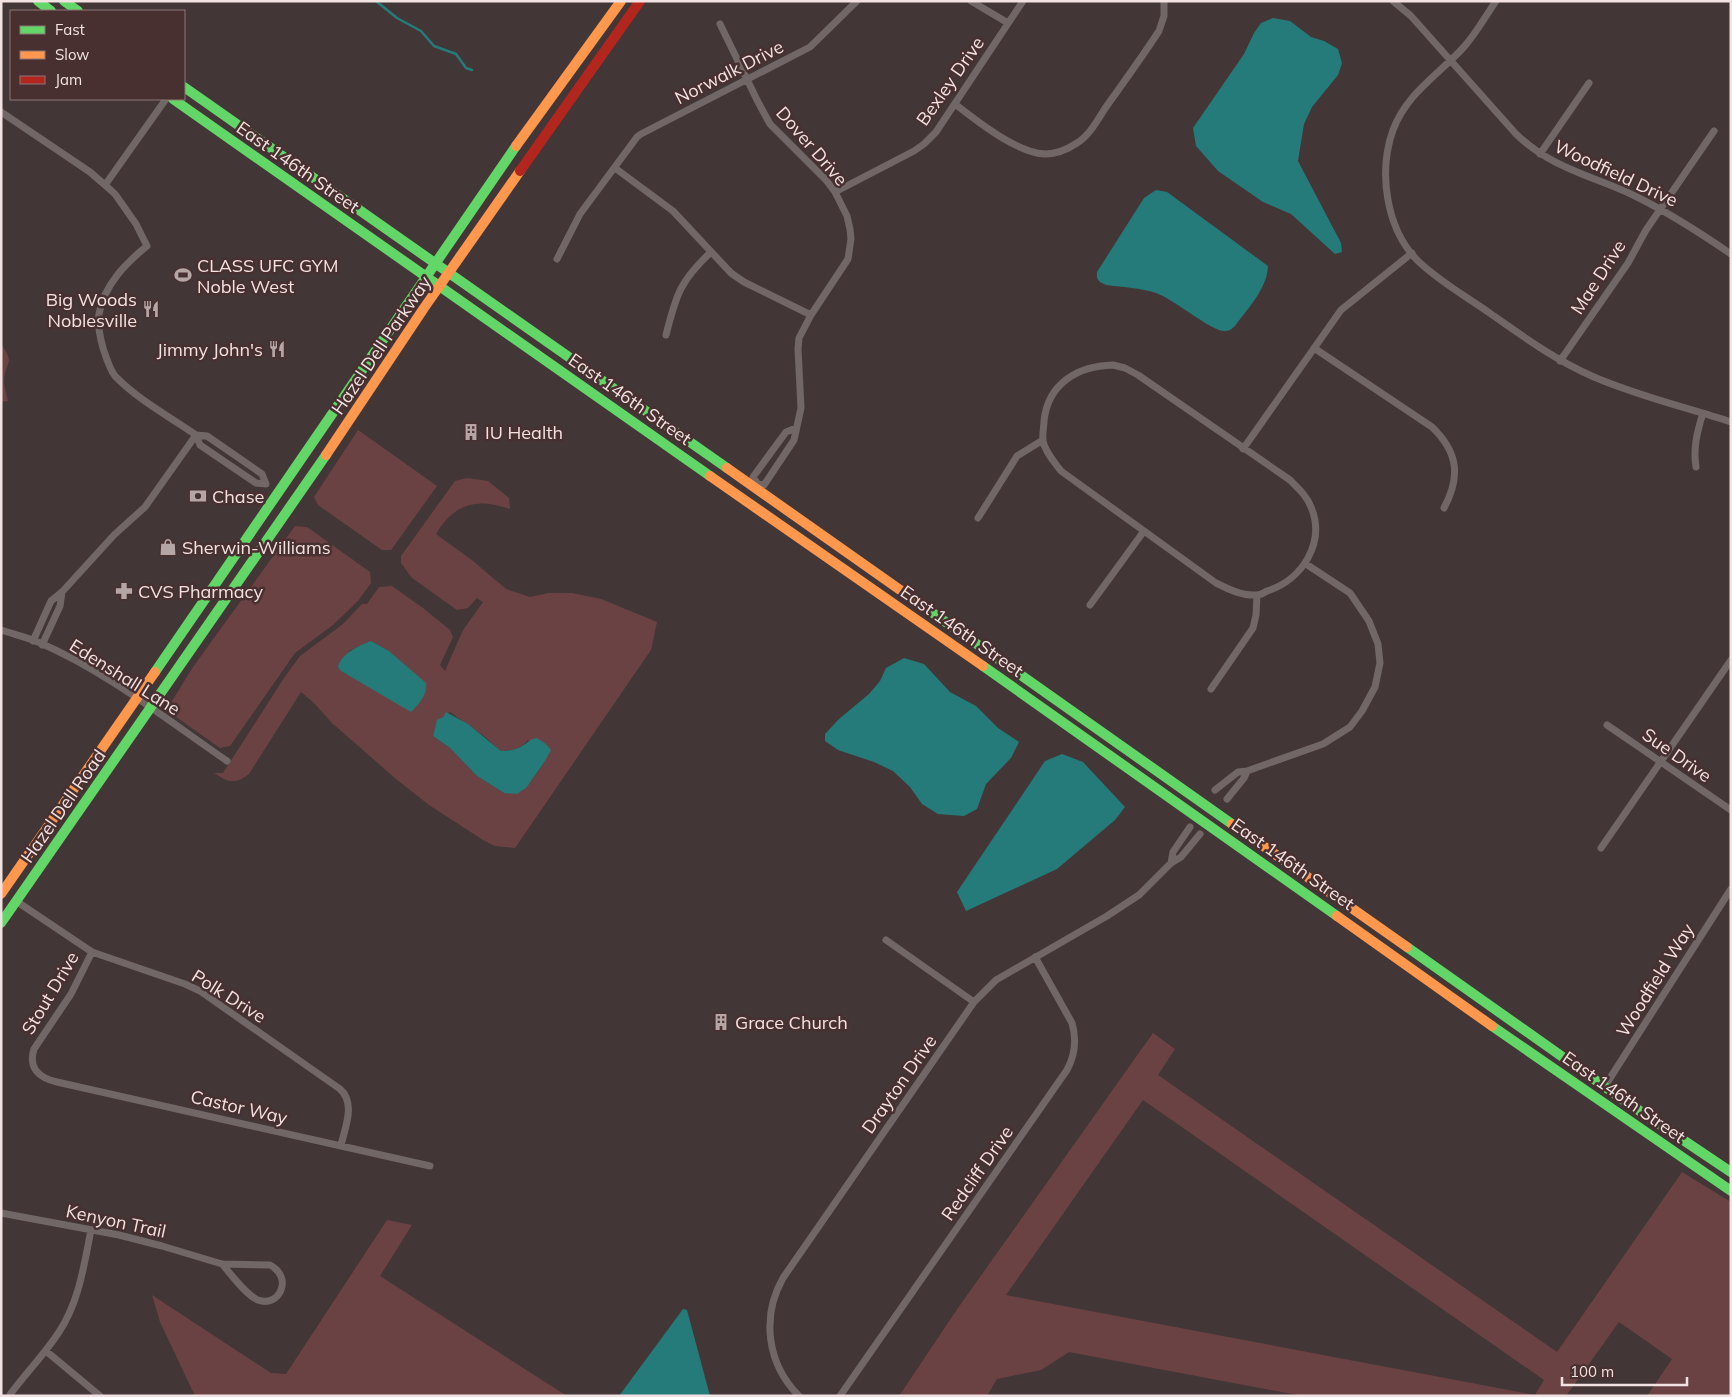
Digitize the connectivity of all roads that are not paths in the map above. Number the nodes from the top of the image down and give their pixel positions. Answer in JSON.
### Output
{"nodes":[{"id":1,"x":38,"y":1,"type":"edge"},
{"id":2,"x":64,"y":1,"type":"edge"},
{"id":3,"x":621,"y":1,"type":"edge"},
{"id":4,"x":640,"y":1,"type":"edge"},
{"id":5,"x":857,"y":1,"type":"edge"},
{"id":6,"x":972,"y":1,"type":"edge"},
{"id":7,"x":1023,"y":1,"type":"edge"},
{"id":8,"x":1164,"y":1,"type":"edge"},
{"id":9,"x":1393,"y":1,"type":"edge"},
{"id":10,"x":1496,"y":1,"type":"edge"},
{"id":11,"x":50,"y":10,"type":"edge"},
{"id":12,"x":77,"y":10,"type":"edge"},
{"id":13,"x":1008,"y":23,"type":"junction"},
{"id":14,"x":720,"y":24,"type":"dead end"},
{"id":15,"x":1450,"y":61,"type":"junction"},
{"id":16,"x":747,"y":80,"type":"junction"},
{"id":17,"x":1589,"y":83,"type":"dead end"},
{"id":18,"x":185,"y":88,"type":"edge"},
{"id":19,"x":165,"y":100,"type":"edge"},
{"id":20,"x":174,"y":100,"type":"edge"},
{"id":21,"x":955,"y":104,"type":"junction"},
{"id":22,"x":1,"y":112,"type":"edge"},
{"id":23,"x":1714,"y":131,"type":"dead end"},
{"id":24,"x":1540,"y":154,"type":"junction"},
{"id":25,"x":615,"y":168,"type":"junction"},
{"id":26,"x":105,"y":184,"type":"junction"},
{"id":27,"x":836,"y":192,"type":"junction"},
{"id":28,"x":1660,"y":209,"type":"junction"},
{"id":29,"x":711,"y":252,"type":"junction"},
{"id":30,"x":1412,"y":253,"type":"junction"},
{"id":31,"x":1731,"y":254,"type":"edge"},
{"id":32,"x":557,"y":260,"type":"dead end"},
{"id":33,"x":435,"y":263,"type":"junction"},
{"id":34,"x":450,"y":274,"type":"junction"},
{"id":35,"x":426,"y":277,"type":"junction"},
{"id":36,"x":440,"y":286,"type":"junction"},
{"id":37,"x":811,"y":315,"type":"junction"},
{"id":38,"x":666,"y":335,"type":"dead end"},
{"id":39,"x":1314,"y":348,"type":"junction"},
{"id":40,"x":1560,"y":361,"type":"junction"},
{"id":41,"x":1703,"y":413,"type":"junction"},
{"id":42,"x":1731,"y":422,"type":"edge"},
{"id":43,"x":796,"y":428,"type":"junction"},
{"id":44,"x":196,"y":435,"type":"junction"},
{"id":45,"x":1043,"y":440,"type":"junction"},
{"id":46,"x":1243,"y":449,"type":"junction"},
{"id":47,"x":1696,"y":468,"type":"dead end"},
{"id":48,"x":755,"y":485,"type":"junction"},
{"id":49,"x":746,"y":500,"type":"junction"},
{"id":50,"x":1444,"y":508,"type":"dead end"},
{"id":51,"x":978,"y":518,"type":"dead end"},
{"id":52,"x":1144,"y":532,"type":"junction"},
{"id":53,"x":1306,"y":564,"type":"junction"},
{"id":54,"x":62,"y":592,"type":"junction"},
{"id":55,"x":1257,"y":595,"type":"junction"},
{"id":56,"x":1090,"y":605,"type":"dead end"},
{"id":57,"x":1,"y":630,"type":"edge"},
{"id":58,"x":33,"y":641,"type":"junction"},
{"id":59,"x":42,"y":645,"type":"junction"},
{"id":60,"x":1731,"y":660,"type":"edge"},
{"id":61,"x":1211,"y":689,"type":"dead end"},
{"id":62,"x":137,"y":699,"type":"junction"},
{"id":63,"x":151,"y":708,"type":"junction"},
{"id":64,"x":1607,"y":725,"type":"dead end"},
{"id":65,"x":226,"y":761,"type":"dead end"},
{"id":66,"x":1661,"y":762,"type":"junction"},
{"id":67,"x":1247,"y":772,"type":"junction"},
{"id":68,"x":1215,"y":790,"type":"dead end"},
{"id":69,"x":1227,"y":799,"type":"dead end"},
{"id":70,"x":1731,"y":810,"type":"edge"},
{"id":71,"x":1190,"y":827,"type":"dead end"},
{"id":72,"x":1200,"y":834,"type":"dead end"},
{"id":73,"x":1601,"y":848,"type":"dead end"},
{"id":74,"x":1171,"y":863,"type":"junction"},
{"id":75,"x":1731,"y":889,"type":"edge"},
{"id":76,"x":1,"y":894,"type":"edge"},
{"id":77,"x":16,"y":901,"type":"junction"},
{"id":78,"x":1,"y":923,"type":"edge"},
{"id":79,"x":886,"y":940,"type":"dead end"},
{"id":80,"x":92,"y":952,"type":"junction"},
{"id":81,"x":1036,"y":957,"type":"junction"},
{"id":82,"x":974,"y":1002,"type":"junction"},
{"id":83,"x":41,"y":1077,"type":"joint"},
{"id":84,"x":1605,"y":1086,"type":"junction"},
{"id":85,"x":341,"y":1145,"type":"junction"},
{"id":86,"x":430,"y":1166,"type":"dead end"},
{"id":87,"x":1731,"y":1172,"type":"edge"},
{"id":88,"x":1731,"y":1191,"type":"edge"},
{"id":89,"x":1,"y":1213,"type":"edge"},
{"id":90,"x":91,"y":1230,"type":"junction"},
{"id":91,"x":222,"y":1264,"type":"junction"},
{"id":92,"x":46,"y":1351,"type":"junction"},
{"id":93,"x":8,"y":1396,"type":"edge"},
{"id":94,"x":100,"y":1396,"type":"edge"},
{"id":95,"x":799,"y":1396,"type":"edge"},
{"id":96,"x":840,"y":1396,"type":"edge"}],
"edges":[{"from":1,"to":11,"type":"main road"},
{"from":2,"to":12,"type":"main road"},
{"from":3,"to":33,"type":"main road","name":"Hazel Dell Parkway"},
{"from":4,"to":34,"type":"main road","name":"Hazel Dell Parkway"},
{"from":5,"to":16,"type":"street","name":"Norwalk Drive"},
{"from":6,"to":13,"type":"street"},
{"from":7,"to":13,"type":"street","name":"Bexley Drive"},
{"from":8,"to":21,"type":"street"},
{"from":9,"to":15,"type":"street","name":"Woodfield Drive"},
{"from":10,"to":15,"type":"street"},
{"from":13,"to":21,"type":"street","name":"Bexley Drive"},
{"from":14,"to":16,"type":"street","name":"Dover Drive"},
{"from":15,"to":24,"type":"street","name":"Woodfield Drive"},
{"from":15,"to":30,"type":"street"},
{"from":16,"to":25,"type":"street","name":"Norwalk Drive"},
{"from":16,"to":27,"type":"street","name":"Dover Drive"},
{"from":17,"to":24,"type":"street"},
{"from":18,"to":33,"type":"main road","name":"East 146th Street"},
{"from":19,"to":26,"type":"street"},
{"from":20,"to":35,"type":"main road","name":"East 146th Street"},
{"from":21,"to":27,"type":"street","name":"Bexley Drive"},
{"from":22,"to":26,"type":"street"},
{"from":23,"to":28,"type":"street","name":"Mae Drive"},
{"from":24,"to":28,"type":"street","name":"Woodfield Drive"},
{"from":25,"to":29,"type":"street"},
{"from":25,"to":32,"type":"street","name":"Norwalk Drive"},
{"from":26,"to":44,"type":"street"},
{"from":27,"to":37,"type":"street","name":"Dover Drive"},
{"from":28,"to":31,"type":"street","name":"Woodfield Drive"},
{"from":28,"to":40,"type":"street","name":"Mae Drive"},
{"from":29,"to":37,"type":"street"},
{"from":29,"to":38,"type":"street"},
{"from":30,"to":39,"type":"street"},
{"from":30,"to":40,"type":"street"},
{"from":33,"to":34,"type":"main road","name":"East 146th Street"},
{"from":33,"to":35,"type":"main road","name":"Hazel Dell Parkway"},
{"from":34,"to":36,"type":"main road","name":"Hazel Dell Parkway"},
{"from":34,"to":48,"type":"main road","name":"East 146th Street"},
{"from":35,"to":36,"type":"main road","name":"East 146th Street"},
{"from":35,"to":62,"type":"main road","name":"Hazel Dell Parkway"},
{"from":36,"to":49,"type":"main road","name":"East 146th Street"},
{"from":36,"to":63,"type":"main road","name":"Hazel Dell Parkway"},
{"from":37,"to":43,"type":"street","name":"Dover Drive"},
{"from":39,"to":46,"type":"street"},
{"from":39,"to":50,"type":"street"},
{"from":40,"to":41,"type":"street"},
{"from":41,"to":42,"type":"street"},
{"from":41,"to":47,"type":"street"},
{"from":43,"to":48,"type":"street","name":"Dover Drive"},
{"from":43,"to":48,"type":"street","name":"Dover Drive"},
{"from":44,"to":44,"type":"street"},
{"from":44,"to":54,"type":"street"},
{"from":45,"to":46,"type":"street"},
{"from":45,"to":51,"type":"street"},
{"from":45,"to":52,"type":"street"},
{"from":46,"to":53,"type":"street"},
{"from":48,"to":49,"type":"street","name":"Dover Drive"},
{"from":48,"to":84,"type":"main road","name":"East 146th Street"},
{"from":49,"to":88,"type":"main road","name":"East 146th Street"},
{"from":52,"to":55,"type":"street"},
{"from":52,"to":56,"type":"street"},
{"from":53,"to":55,"type":"street"},
{"from":53,"to":67,"type":"street"},
{"from":54,"to":58,"type":"street"},
{"from":54,"to":59,"type":"street"},
{"from":55,"to":61,"type":"street"},
{"from":57,"to":58,"type":"street","name":"Edenshall Lane"},
{"from":58,"to":59,"type":"street","name":"Edenshall Lane"},
{"from":59,"to":62,"type":"street","name":"Edenshall Lane"},
{"from":60,"to":66,"type":"street"},
{"from":62,"to":63,"type":"street","name":"Edenshall Lane"},
{"from":62,"to":76,"type":"main road","name":"Hazel Dell Road"},
{"from":63,"to":65,"type":"street","name":"Edenshall Lane"},
{"from":63,"to":77,"type":"main road","name":"Hazel Dell Road"},
{"from":64,"to":66,"type":"street","name":"Sue Drive"},
{"from":66,"to":70,"type":"street","name":"Sue Drive"},
{"from":66,"to":73,"type":"street"},
{"from":67,"to":68,"type":"street"},
{"from":67,"to":69,"type":"street"},
{"from":71,"to":74,"type":"street","name":"Drayton Drive"},
{"from":72,"to":74,"type":"street","name":"Drayton Drive"},
{"from":74,"to":81,"type":"street","name":"Drayton Drive"},
{"from":75,"to":84,"type":"street","name":"Woodfield Way"},
{"from":77,"to":78,"type":"main road","name":"Hazel Dell Road"},
{"from":77,"to":80,"type":"street","name":"Polk Drive"},
{"from":79,"to":82,"type":"street"},
{"from":80,"to":83,"type":"street","name":"Stout Drive"},
{"from":80,"to":85,"type":"street","name":"Polk Drive"},
{"from":81,"to":82,"type":"street","name":"Drayton Drive"},
{"from":81,"to":96,"type":"street","name":"Redcliff Drive"},
{"from":82,"to":95,"type":"street","name":"Drayton Drive"},
{"from":83,"to":85,"type":"street","name":"Castor Way"},
{"from":84,"to":87,"type":"main road","name":"East 146th Street"},
{"from":85,"to":86,"type":"street","name":"Castor Way"},
{"from":89,"to":90,"type":"street","name":"Kenyon Trail"},
{"from":90,"to":91,"type":"street","name":"Kenyon Trail"},
{"from":90,"to":92,"type":"street"},
{"from":91,"to":91,"type":"street","name":"Kenyon Trail"},
{"from":92,"to":93,"type":"street"},
{"from":92,"to":94,"type":"street"}]}
